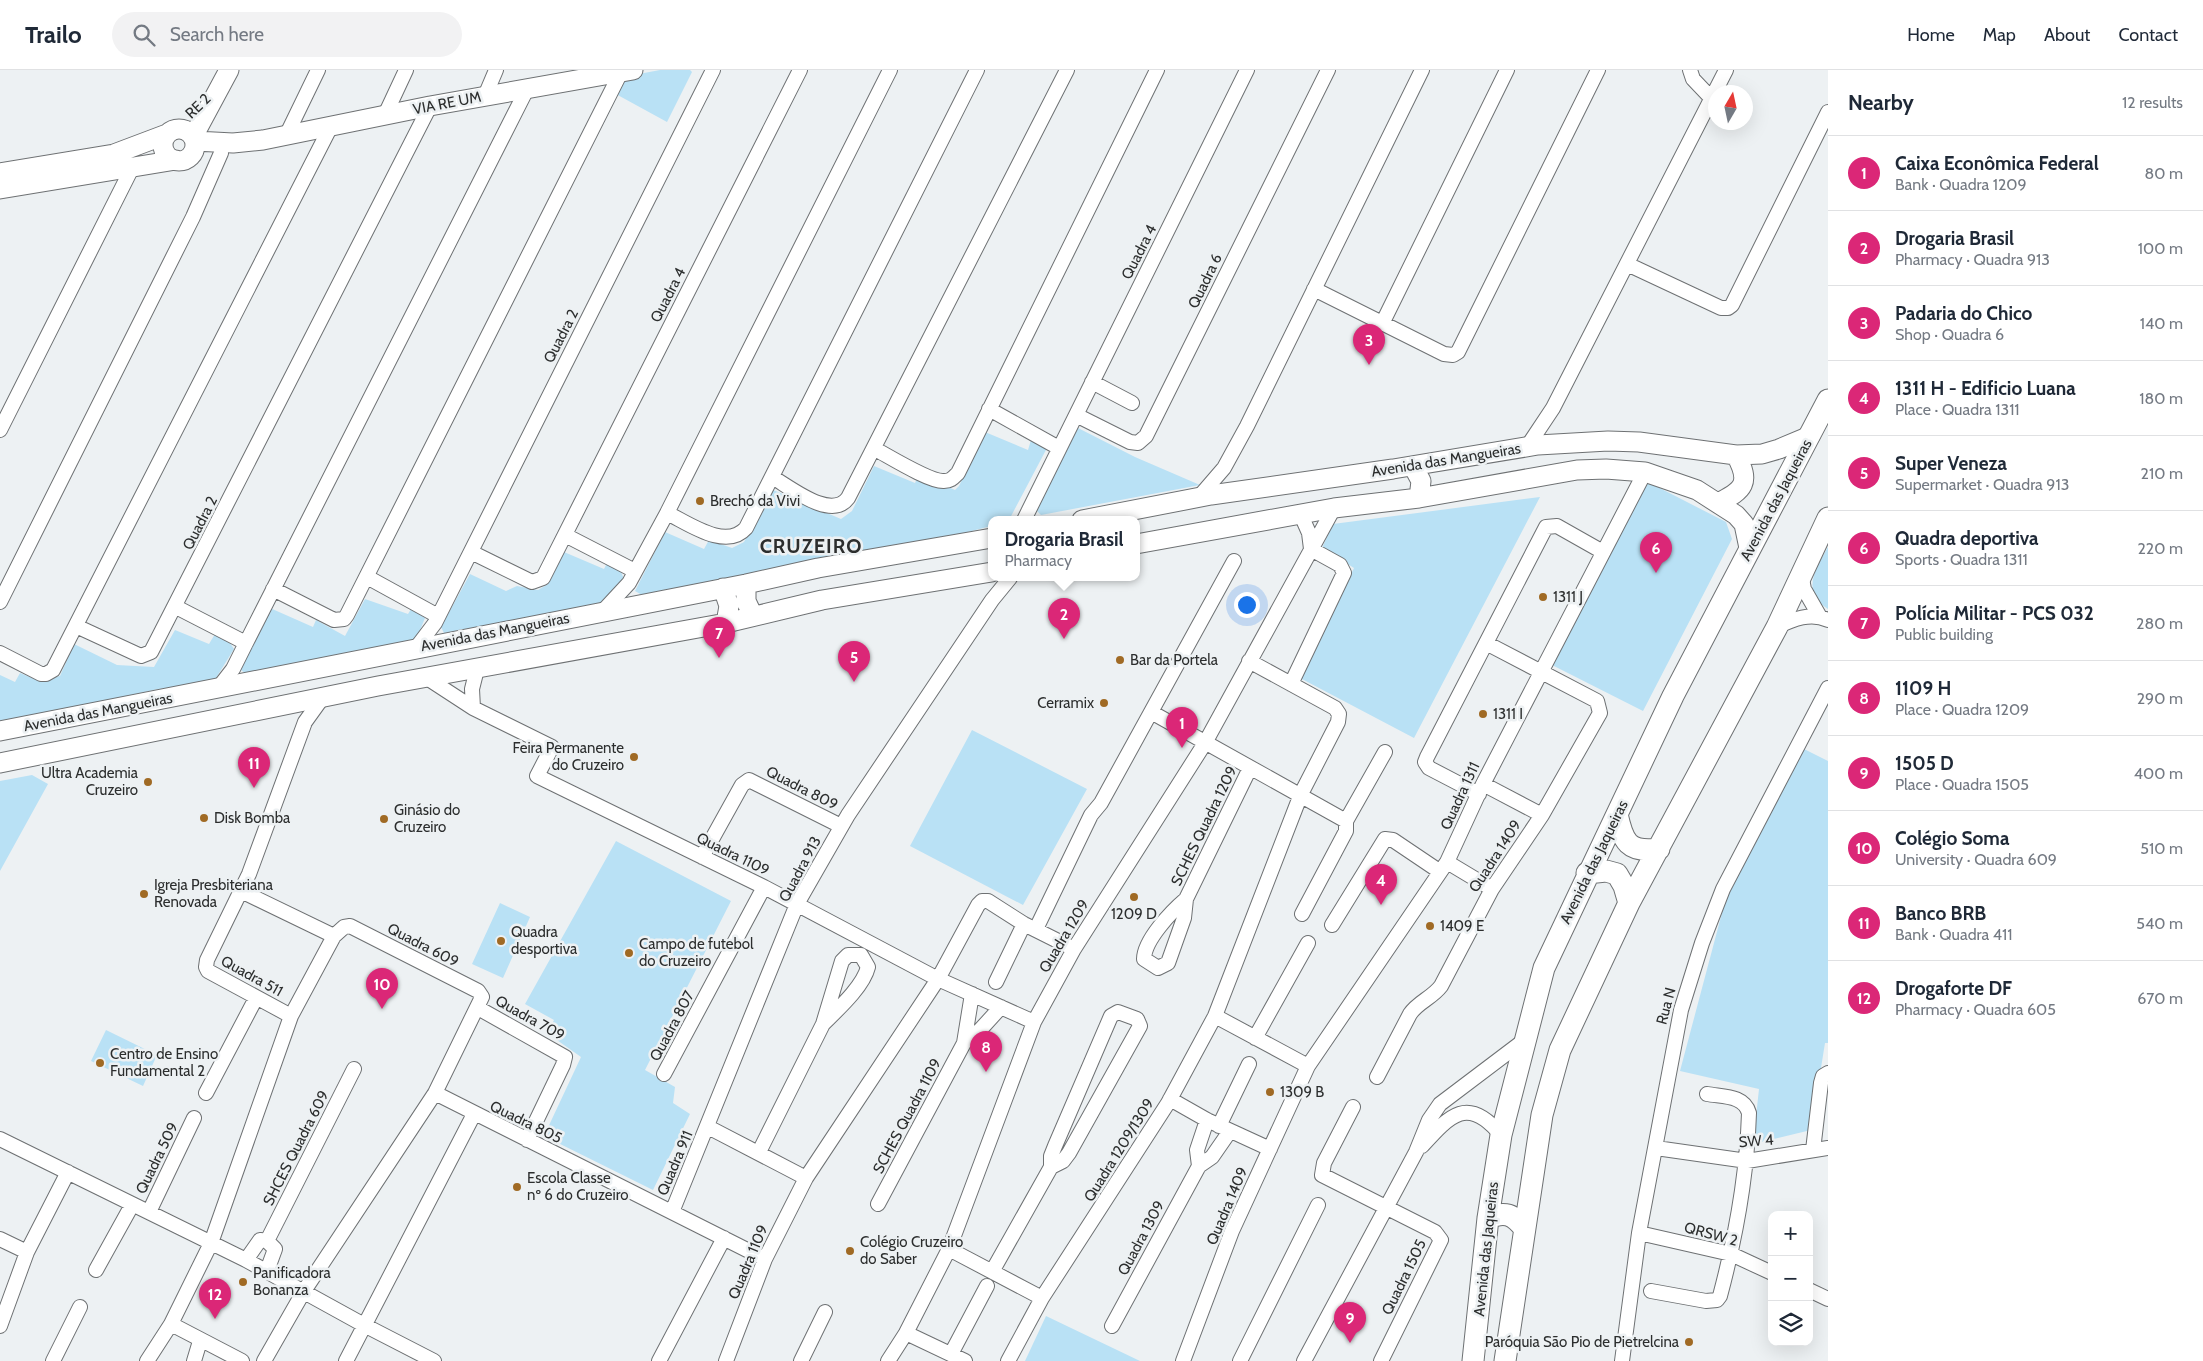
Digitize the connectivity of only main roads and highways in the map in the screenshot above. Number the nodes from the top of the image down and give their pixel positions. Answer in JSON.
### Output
{"nodes":[{"id":1,"x":627,"y":71,"type":"edge"},
{"id":2,"x":584,"y":74,"type":"edge"},
{"id":3,"x":226,"y":75,"type":"edge"},
{"id":4,"x":203,"y":115,"type":"junction"},
{"id":5,"x":170,"y":132,"type":"junction"},
{"id":6,"x":194,"y":139,"type":"junction"},
{"id":7,"x":220,"y":148,"type":"junction"},
{"id":8,"x":179,"y":160,"type":"junction"},
{"id":9,"x":0,"y":174,"type":"edge"},
{"id":10,"x":0,"y":189,"type":"edge"},
{"id":11,"x":1828,"y":400,"type":"edge"},
{"id":12,"x":1810,"y":436,"type":"junction"},
{"id":13,"x":1580,"y":442,"type":"junction"},
{"id":14,"x":1736,"y":455,"type":"junction"},
{"id":15,"x":1455,"y":460,"type":"junction"},
{"id":16,"x":1413,"y":466,"type":"junction"},
{"id":17,"x":1577,"y":470,"type":"junction"},
{"id":18,"x":1458,"y":492,"type":"junction"},
{"id":19,"x":1419,"y":498,"type":"junction"},
{"id":20,"x":1718,"y":503,"type":"junction"},
{"id":21,"x":1109,"y":516,"type":"edge"},
{"id":22,"x":1828,"y":518,"type":"edge"},
{"id":23,"x":988,"y":539,"type":"edge"},
{"id":24,"x":1140,"y":543,"type":"edge"},
{"id":25,"x":1749,"y":548,"type":"junction"},
{"id":26,"x":988,"y":572,"type":"edge"},
{"id":27,"x":746,"y":584,"type":"junction"},
{"id":28,"x":723,"y":588,"type":"junction"},
{"id":29,"x":753,"y":616,"type":"junction"},
{"id":30,"x":726,"y":623,"type":"junction"},
{"id":31,"x":66,"y":719,"type":"junction"},
{"id":32,"x":39,"y":723,"type":"junction"},
{"id":33,"x":0,"y":731,"type":"edge"},
{"id":34,"x":68,"y":748,"type":"junction"},
{"id":35,"x":42,"y":754,"type":"junction"},
{"id":36,"x":0,"y":763,"type":"edge"},
{"id":37,"x":1617,"y":814,"type":"junction"},
{"id":38,"x":1659,"y":849,"type":"junction"},
{"id":39,"x":1587,"y":874,"type":"junction"},
{"id":40,"x":1629,"y":903,"type":"junction"},
{"id":41,"x":1488,"y":1218,"type":"junction"},
{"id":42,"x":1524,"y":1228,"type":"junction"},
{"id":43,"x":1478,"y":1330,"type":"junction"},
{"id":44,"x":1509,"y":1334,"type":"junction"},
{"id":45,"x":1473,"y":1361,"type":"edge"},
{"id":46,"x":1505,"y":1361,"type":"edge"}],
"edges":[{"from":1,"to":2,"type":"main road","name":"VIA RE UM"},
{"from":2,"to":7,"type":"main road","name":"VIA RE UM"},
{"from":3,"to":4,"type":"main road","name":"RE 2"},
{"from":3,"to":5,"type":"main road","name":"RE 2"},
{"from":4,"to":6,"type":"main road","name":"RE 2"},
{"from":4,"to":7,"type":"main road"},
{"from":5,"to":6,"type":"main road"},
{"from":5,"to":8,"type":"main road"},
{"from":5,"to":9,"type":"main road"},
{"from":6,"to":7,"type":"main road","name":"VIA RE UM"},
{"from":6,"to":8,"type":"main road"},
{"from":7,"to":8,"type":"main road","name":"VIA RE UM"},
{"from":8,"to":10,"type":"main road","name":"VIA RE UM"},
{"from":11,"to":12,"type":"main road","name":"Avenida das Jaqueiras"},
{"from":12,"to":14,"type":"main road","name":"Avenida das Mangueiras"},
{"from":12,"to":25,"type":"main road","name":"Avenida das Jaqueiras"},
{"from":13,"to":14,"type":"main road","name":"Avenida das Mangueiras"},
{"from":13,"to":15,"type":"main road","name":"Avenida das Mangueiras"},
{"from":13,"to":17,"type":"main road"},
{"from":14,"to":20,"type":"main road"},
{"from":15,"to":16,"type":"main road","name":"Avenida das Mangueiras"},
{"from":15,"to":18,"type":"main road"},
{"from":16,"to":19,"type":"main road"},
{"from":16,"to":21,"type":"main road","name":"Avenida das Mangueiras"},
{"from":17,"to":18,"type":"main road"},
{"from":17,"to":20,"type":"main road"},
{"from":18,"to":19,"type":"main road"},
{"from":19,"to":24,"type":"main road"},
{"from":20,"to":25,"type":"main road"},
{"from":22,"to":38,"type":"main road"},
{"from":23,"to":27,"type":"main road","name":"Avenida das Mangueiras"},
{"from":25,"to":37,"type":"main road","name":"Avenida das Jaqueiras"},
{"from":26,"to":29,"type":"main road","name":"Avenida das Mangueiras"},
{"from":27,"to":28,"type":"main road","name":"Avenida das Mangueiras"},
{"from":27,"to":29,"type":"main road"},
{"from":28,"to":30,"type":"main road"},
{"from":28,"to":31,"type":"main road","name":"Avenida das Mangueiras"},
{"from":29,"to":30,"type":"main road","name":"Avenida das Mangueiras"},
{"from":30,"to":34,"type":"main road","name":"Avenida das Mangueiras"},
{"from":31,"to":32,"type":"main road","name":"Avenida das Mangueiras"},
{"from":31,"to":34,"type":"main road"},
{"from":32,"to":33,"type":"main road","name":"Avenida das Mangueiras"},
{"from":32,"to":35,"type":"main road"},
{"from":34,"to":35,"type":"main road","name":"Avenida das Mangueiras"},
{"from":35,"to":36,"type":"main road","name":"Avenida das Mangueiras"},
{"from":37,"to":38,"type":"main road"},
{"from":37,"to":39,"type":"main road","name":"Avenida das Jaqueiras"},
{"from":38,"to":40,"type":"main road"},
{"from":39,"to":40,"type":"main road"},
{"from":39,"to":41,"type":"main road","name":"Avenida das Jaqueiras"},
{"from":40,"to":42,"type":"main road"},
{"from":41,"to":42,"type":"main road"},
{"from":41,"to":43,"type":"main road","name":"Avenida das Jaqueiras"},
{"from":42,"to":44,"type":"main road"},
{"from":43,"to":44,"type":"main road"},
{"from":43,"to":45,"type":"main road","name":"Avenida das Jaqueiras"},
{"from":44,"to":46,"type":"main road"}]}
